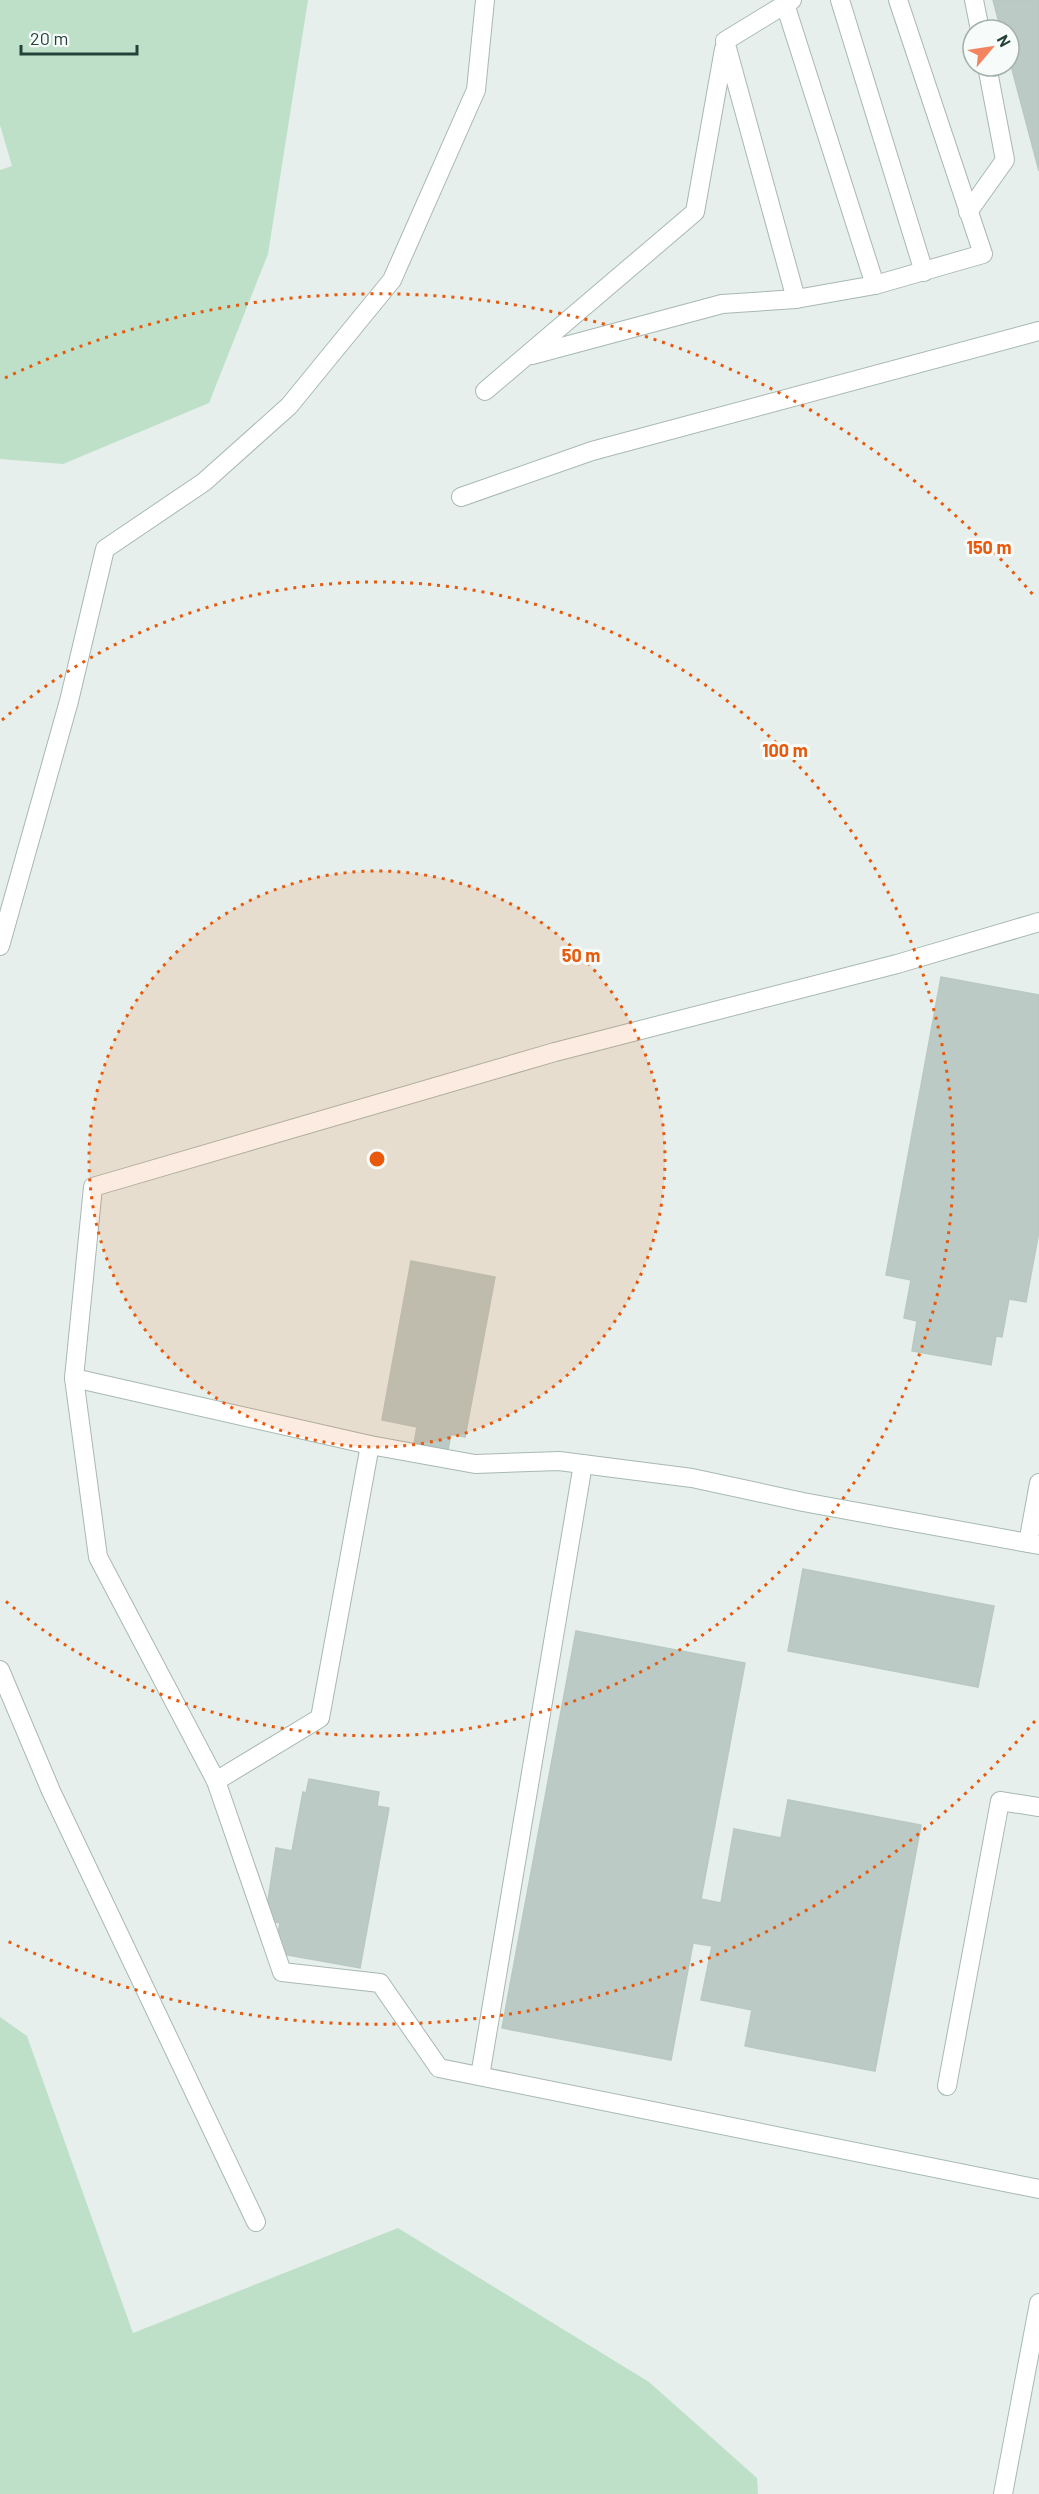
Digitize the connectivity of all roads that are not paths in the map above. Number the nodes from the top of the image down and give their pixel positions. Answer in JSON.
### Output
{"nodes":[{"id":1,"x":485,"y":0,"type":"edge"},
{"id":2,"x":840,"y":0,"type":"edge"},
{"id":3,"x":898,"y":0,"type":"edge"},
{"id":4,"x":974,"y":0,"type":"edge"},
{"id":5,"x":788,"y":2,"type":"edge"},
{"id":6,"x":978,"y":18,"type":"edge"},
{"id":7,"x":725,"y":41,"type":"junction"},
{"id":8,"x":989,"y":78,"type":"edge"},
{"id":9,"x":969,"y":212,"type":"junction"},
{"id":10,"x":924,"y":272,"type":"junction"},
{"id":11,"x":875,"y":285,"type":"junction"},
{"id":12,"x":796,"y":299,"type":"junction"},
{"id":13,"x":1039,"y":331,"type":"edge"},
{"id":14,"x":526,"y":357,"type":"junction"},
{"id":15,"x":485,"y":391,"type":"dead end"},
{"id":16,"x":461,"y":497,"type":"dead end"},
{"id":17,"x":1039,"y":922,"type":"edge"},
{"id":18,"x":0,"y":946,"type":"edge"},
{"id":19,"x":74,"y":1378,"type":"junction"},
{"id":20,"x":370,"y":1446,"type":"junction"},
{"id":21,"x":583,"y":1464,"type":"junction"},
{"id":22,"x":1039,"y":1483,"type":"edge"},
{"id":23,"x":1034,"y":1544,"type":"edge"},
{"id":24,"x":0,"y":1670,"type":"edge"},
{"id":25,"x":216,"y":1781,"type":"junction"},
{"id":26,"x":1039,"y":1807,"type":"edge"},
{"id":27,"x":480,"y":2076,"type":"junction"},
{"id":28,"x":946,"y":2086,"type":"dead end"},
{"id":29,"x":1039,"y":2188,"type":"edge"},
{"id":30,"x":256,"y":2222,"type":"dead end"},
{"id":31,"x":1039,"y":2303,"type":"edge"},
{"id":32,"x":1032,"y":2380,"type":"edge"},
{"id":33,"x":1003,"y":2494,"type":"edge"}],
"edges":[{"from":1,"to":18,"type":"main road"},
{"from":2,"to":10,"type":"main road"},
{"from":3,"to":9,"type":"main road"},
{"from":4,"to":6,"type":"main road"},
{"from":5,"to":7,"type":"main road"},
{"from":5,"to":11,"type":"main road"},
{"from":7,"to":12,"type":"main road"},
{"from":7,"to":14,"type":"main road"},
{"from":8,"to":9,"type":"main road"},
{"from":9,"to":10,"type":"main road"},
{"from":10,"to":11,"type":"main road"},
{"from":11,"to":12,"type":"main road"},
{"from":12,"to":14,"type":"main road"},
{"from":13,"to":16,"type":"main road"},
{"from":14,"to":15,"type":"main road"},
{"from":17,"to":19,"type":"main road"},
{"from":19,"to":20,"type":"main road"},
{"from":19,"to":25,"type":"main road"},
{"from":20,"to":21,"type":"main road"},
{"from":20,"to":25,"type":"main road"},
{"from":21,"to":23,"type":"main road"},
{"from":21,"to":27,"type":"main road"},
{"from":22,"to":23,"type":"main road"},
{"from":24,"to":30,"type":"main road"},
{"from":25,"to":27,"type":"main road"},
{"from":26,"to":28,"type":"main road"},
{"from":27,"to":29,"type":"main road"},
{"from":31,"to":32,"type":"main road"},
{"from":32,"to":33,"type":"main road"}]}
